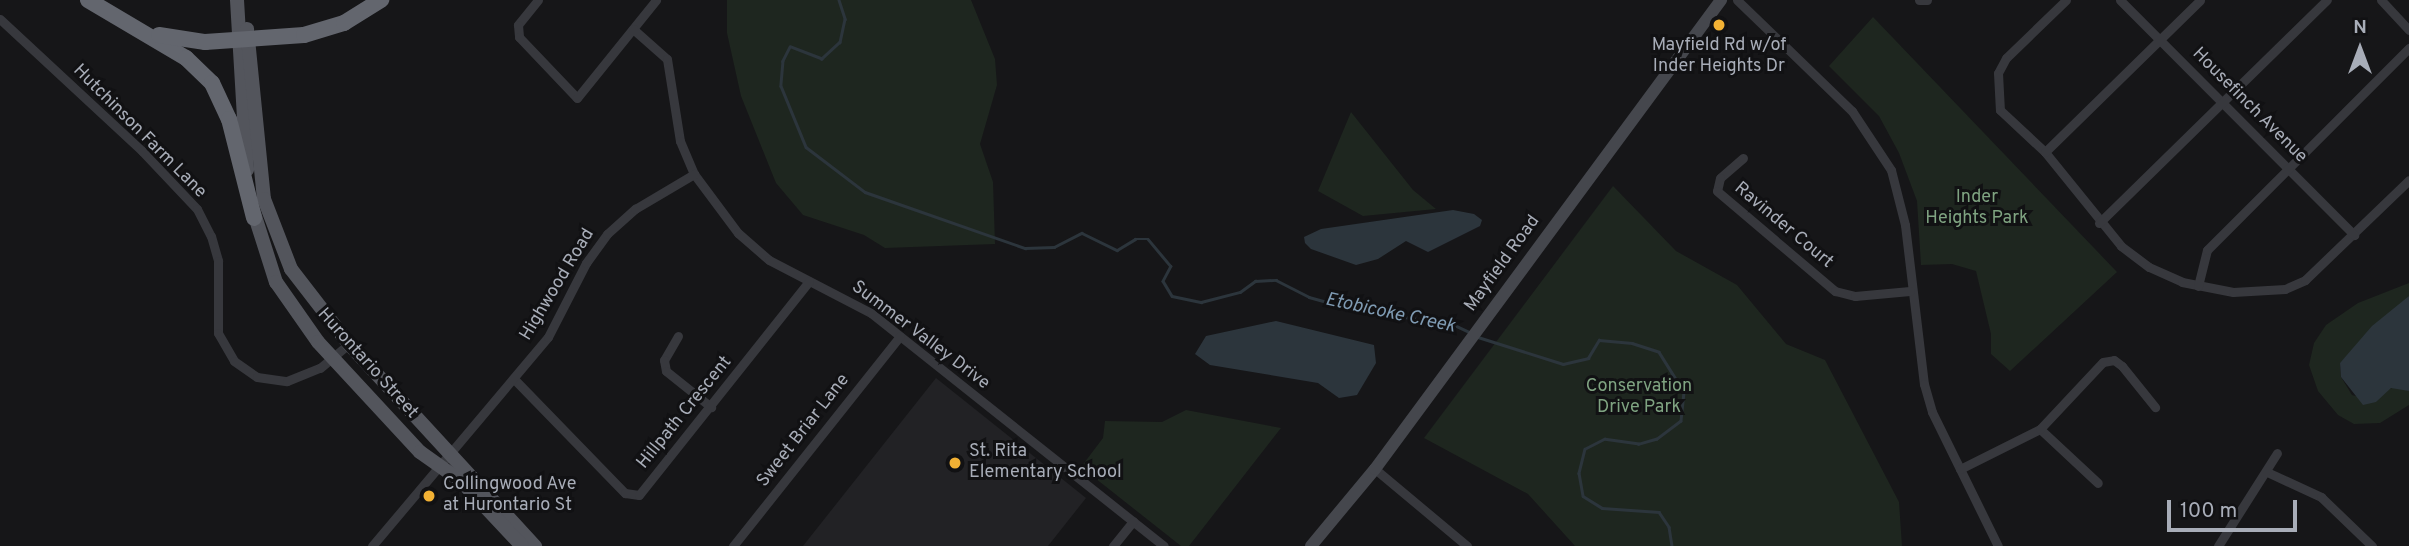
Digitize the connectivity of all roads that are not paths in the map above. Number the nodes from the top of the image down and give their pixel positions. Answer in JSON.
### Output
{"nodes":[{"id":1,"x":88,"y":0,"type":"edge"},
{"id":2,"x":237,"y":0,"type":"edge"},
{"id":3,"x":246,"y":0,"type":"edge"},
{"id":4,"x":381,"y":0,"type":"edge"},
{"id":5,"x":538,"y":0,"type":"edge"},
{"id":6,"x":656,"y":0,"type":"edge"},
{"id":7,"x":1721,"y":0,"type":"edge"},
{"id":8,"x":1737,"y":0,"type":"edge"},
{"id":9,"x":1919,"y":0,"type":"edge"},
{"id":10,"x":1927,"y":0,"type":"edge"},
{"id":11,"x":2066,"y":0,"type":"edge"},
{"id":12,"x":2120,"y":0,"type":"edge"},
{"id":13,"x":2200,"y":0,"type":"edge"},
{"id":14,"x":2327,"y":0,"type":"edge"},
{"id":15,"x":2381,"y":0,"type":"edge"},
{"id":16,"x":0,"y":19,"type":"edge"},
{"id":17,"x":633,"y":29,"type":"junction"},
{"id":18,"x":142,"y":30,"type":"junction"},
{"id":19,"x":2409,"y":30,"type":"edge"},
{"id":20,"x":2160,"y":39,"type":"junction"},
{"id":21,"x":243,"y":41,"type":"junction"},
{"id":22,"x":2409,"y":48,"type":"edge"},
{"id":23,"x":2224,"y":102,"type":"junction"},
{"id":24,"x":2045,"y":152,"type":"junction"},
{"id":25,"x":1743,"y":158,"type":"dead end"},
{"id":26,"x":2288,"y":167,"type":"junction"},
{"id":27,"x":694,"y":174,"type":"junction"},
{"id":28,"x":2409,"y":180,"type":"edge"},
{"id":29,"x":254,"y":218,"type":"junction"},
{"id":30,"x":2099,"y":223,"type":"junction"},
{"id":31,"x":2354,"y":235,"type":"junction"},
{"id":32,"x":809,"y":281,"type":"junction"},
{"id":33,"x":2198,"y":286,"type":"junction"},
{"id":34,"x":1910,"y":291,"type":"junction"},
{"id":35,"x":678,"y":336,"type":"dead end"},
{"id":36,"x":900,"y":336,"type":"junction"},
{"id":37,"x":349,"y":344,"type":"junction"},
{"id":38,"x":333,"y":357,"type":"junction"},
{"id":39,"x":514,"y":380,"type":"junction"},
{"id":40,"x":711,"y":407,"type":"junction"},
{"id":41,"x":2155,"y":407,"type":"dead end"},
{"id":42,"x":2040,"y":429,"type":"junction"},
{"id":43,"x":451,"y":453,"type":"junction"},
{"id":44,"x":2277,"y":453,"type":"dead end"},
{"id":45,"x":440,"y":466,"type":"junction"},
{"id":46,"x":1375,"y":469,"type":"junction"},
{"id":47,"x":1960,"y":469,"type":"junction"},
{"id":48,"x":2267,"y":472,"type":"junction"},
{"id":49,"x":2098,"y":483,"type":"dead end"},
{"id":50,"x":1133,"y":521,"type":"junction"},
{"id":51,"x":372,"y":546,"type":"edge"},
{"id":52,"x":522,"y":546,"type":"edge"},
{"id":53,"x":535,"y":546,"type":"edge"},
{"id":54,"x":733,"y":546,"type":"edge"},
{"id":55,"x":1113,"y":546,"type":"edge"},
{"id":56,"x":1164,"y":546,"type":"edge"},
{"id":57,"x":1311,"y":546,"type":"edge"},
{"id":58,"x":1466,"y":546,"type":"edge"},
{"id":59,"x":1998,"y":546,"type":"edge"},
{"id":60,"x":2218,"y":546,"type":"edge"},
{"id":61,"x":2372,"y":546,"type":"edge"}],
"edges":[{"from":1,"to":18,"type":"highway"},
{"from":2,"to":21,"type":"main road","name":"Hurontario Street"},
{"from":3,"to":21,"type":"main road","name":"Hurontario Street"},
{"from":4,"to":21,"type":"highway"},
{"from":5,"to":17,"type":"street"},
{"from":6,"to":17,"type":"street"},
{"from":7,"to":46,"type":"main road","name":"Mayfield Road"},
{"from":8,"to":34,"type":"street"},
{"from":9,"to":10,"type":"street"},
{"from":11,"to":24,"type":"street"},
{"from":12,"to":20,"type":"street","name":"Housefinch Avenue"},
{"from":13,"to":20,"type":"street"},
{"from":14,"to":23,"type":"street"},
{"from":15,"to":19,"type":"street"},
{"from":16,"to":38,"type":"street","name":"Hutchinson Farm Lane"},
{"from":17,"to":27,"type":"street","name":"Summer Valley Drive"},
{"from":18,"to":21,"type":"highway"},
{"from":18,"to":29,"type":"highway"},
{"from":20,"to":23,"type":"street","name":"Housefinch Avenue"},
{"from":20,"to":24,"type":"street"},
{"from":21,"to":29,"type":"main road","name":"Hurontario Street"},
{"from":21,"to":37,"type":"main road","name":"Hurontario Street"},
{"from":22,"to":26,"type":"street"},
{"from":23,"to":26,"type":"street","name":"Housefinch Avenue"},
{"from":23,"to":30,"type":"street"},
{"from":24,"to":30,"type":"street"},
{"from":25,"to":34,"type":"street","name":"Ravinder Court"},
{"from":26,"to":31,"type":"street","name":"Housefinch Avenue"},
{"from":26,"to":33,"type":"street"},
{"from":27,"to":32,"type":"street","name":"Summer Valley Drive"},
{"from":27,"to":39,"type":"street","name":"Highwood Road"},
{"from":28,"to":31,"type":"street"},
{"from":29,"to":38,"type":"main road","name":"Hurontario Street"},
{"from":30,"to":33,"type":"street"},
{"from":31,"to":33,"type":"street"},
{"from":32,"to":36,"type":"street","name":"Summer Valley Drive"},
{"from":32,"to":40,"type":"street","name":"Hillpath Crescent"},
{"from":34,"to":47,"type":"street"},
{"from":35,"to":40,"type":"street"},
{"from":36,"to":50,"type":"street","name":"Summer Valley Drive"},
{"from":36,"to":54,"type":"street","name":"Sweet Briar Lane"},
{"from":37,"to":38,"type":"street","name":"Hutchinson Farm Lane"},
{"from":37,"to":43,"type":"main road","name":"Hurontario Street"},
{"from":38,"to":45,"type":"main road","name":"Hurontario Street"},
{"from":39,"to":40,"type":"street","name":"Hillpath Crescent"},
{"from":39,"to":43,"type":"street","name":"Highwood Road"},
{"from":41,"to":42,"type":"street"},
{"from":42,"to":47,"type":"street"},
{"from":42,"to":49,"type":"street"},
{"from":43,"to":45,"type":"street","name":"Highwood Road"},
{"from":43,"to":53,"type":"main road","name":"Hurontario Street"},
{"from":44,"to":48,"type":"street"},
{"from":45,"to":51,"type":"street","name":"Highwood Road"},
{"from":45,"to":52,"type":"main road","name":"Hurontario Street"},
{"from":46,"to":57,"type":"main road","name":"Mayfield Road"},
{"from":46,"to":58,"type":"street"},
{"from":47,"to":59,"type":"street"},
{"from":48,"to":60,"type":"street"},
{"from":48,"to":61,"type":"street"},
{"from":50,"to":55,"type":"street"},
{"from":50,"to":56,"type":"street","name":"Summer Valley Drive"}]}
